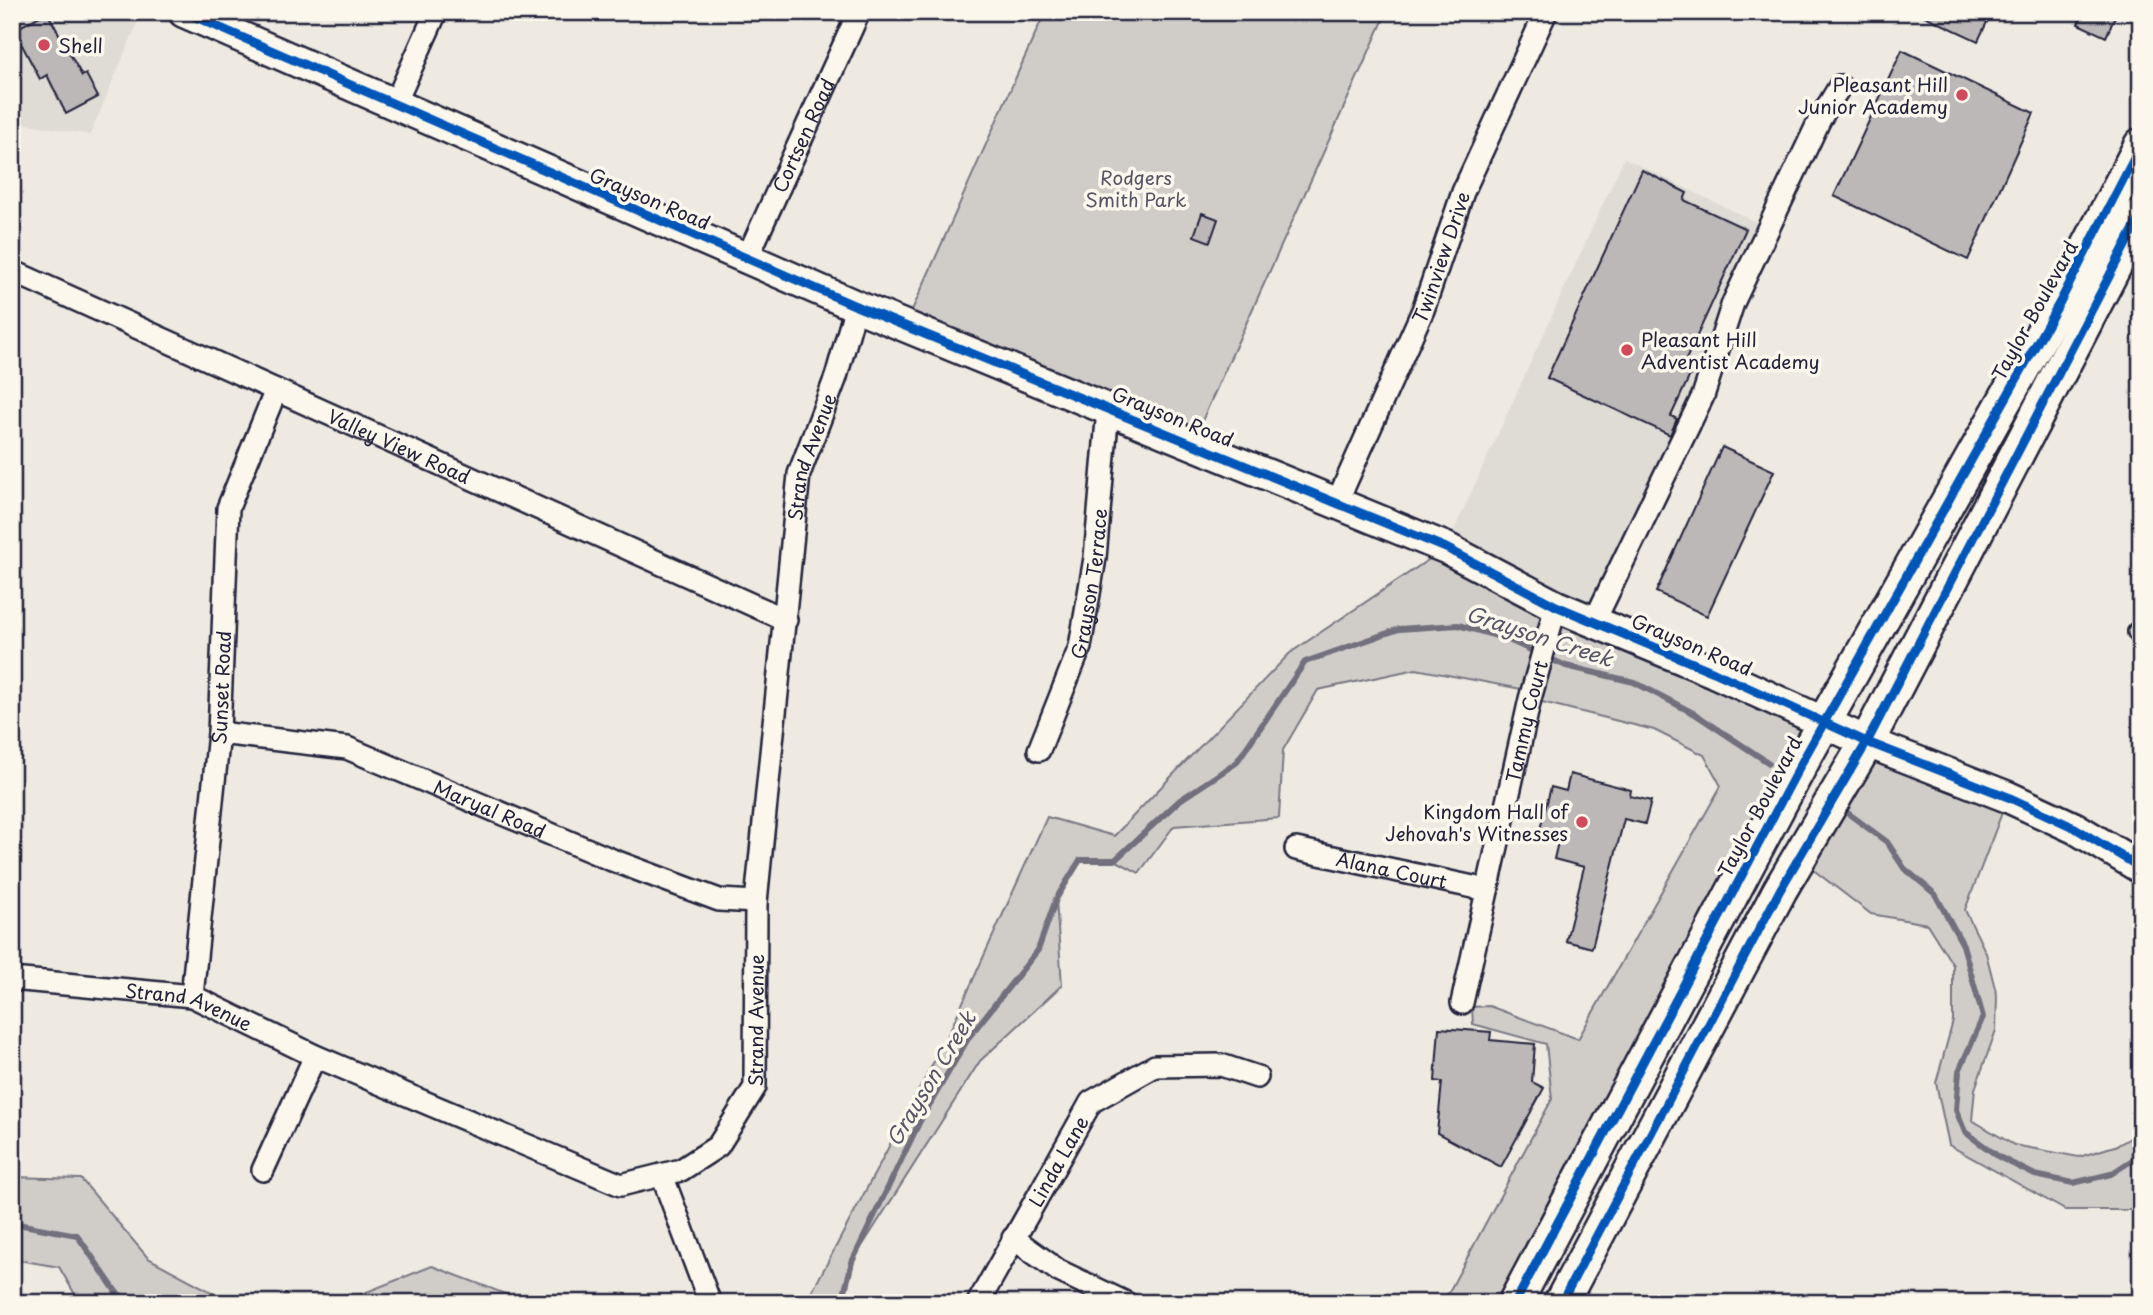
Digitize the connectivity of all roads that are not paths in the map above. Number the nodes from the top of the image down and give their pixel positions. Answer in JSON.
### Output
{"nodes":[{"id":1,"x":184,"y":12,"type":"edge"},
{"id":2,"x":436,"y":12,"type":"edge"},
{"id":3,"x":859,"y":12,"type":"edge"},
{"id":4,"x":1546,"y":12,"type":"edge"},
{"id":5,"x":1840,"y":86,"type":"dead end"},
{"id":6,"x":394,"y":106,"type":"junction"},
{"id":7,"x":2141,"y":145,"type":"edge"},
{"id":8,"x":2141,"y":215,"type":"edge"},
{"id":9,"x":747,"y":258,"type":"junction"},
{"id":10,"x":12,"y":271,"type":"edge"},
{"id":11,"x":856,"y":306,"type":"junction"},
{"id":12,"x":276,"y":390,"type":"junction"},
{"id":13,"x":1108,"y":409,"type":"junction"},
{"id":14,"x":1337,"y":502,"type":"junction"},
{"id":15,"x":1552,"y":619,"type":"junction"},
{"id":16,"x":786,"y":620,"type":"junction"},
{"id":17,"x":1594,"y":622,"type":"junction"},
{"id":18,"x":1825,"y":721,"type":"junction"},
{"id":19,"x":219,"y":733,"type":"junction"},
{"id":20,"x":1867,"y":742,"type":"junction"},
{"id":21,"x":1039,"y":750,"type":"dead end"},
{"id":22,"x":1296,"y":849,"type":"dead end"},
{"id":23,"x":2141,"y":868,"type":"edge"},
{"id":24,"x":1487,"y":890,"type":"junction"},
{"id":25,"x":755,"y":902,"type":"junction"},
{"id":26,"x":12,"y":979,"type":"edge"},
{"id":27,"x":192,"y":996,"type":"junction"},
{"id":28,"x":1462,"y":1003,"type":"dead end"},
{"id":29,"x":315,"y":1056,"type":"junction"},
{"id":30,"x":1257,"y":1077,"type":"dead end"},
{"id":31,"x":263,"y":1170,"type":"dead end"},
{"id":32,"x":662,"y":1175,"type":"junction"},
{"id":33,"x":1013,"y":1238,"type":"junction"},
{"id":34,"x":710,"y":1303,"type":"edge"},
{"id":35,"x":978,"y":1303,"type":"edge"},
{"id":36,"x":1126,"y":1303,"type":"edge"},
{"id":37,"x":1515,"y":1303,"type":"edge"},
{"id":38,"x":1561,"y":1303,"type":"edge"}],
"edges":[{"from":1,"to":6,"type":"street","name":"Grayson Road"},
{"from":2,"to":6,"type":"street"},
{"from":3,"to":9,"type":"street","name":"Cortsen Road"},
{"from":4,"to":14,"type":"street","name":"Twinview Drive"},
{"from":5,"to":17,"type":"street"},
{"from":6,"to":9,"type":"street","name":"Grayson Road"},
{"from":7,"to":18,"type":"main road","name":"Taylor Boulevard"},
{"from":8,"to":20,"type":"main road"},
{"from":9,"to":11,"type":"street","name":"Grayson Road"},
{"from":10,"to":12,"type":"street","name":"Valley View Road"},
{"from":11,"to":13,"type":"street","name":"Grayson Road"},
{"from":11,"to":16,"type":"street","name":"Strand Avenue"},
{"from":12,"to":16,"type":"street","name":"Valley View Road"},
{"from":12,"to":19,"type":"street","name":"Sunset Road"},
{"from":13,"to":14,"type":"street","name":"Grayson Road"},
{"from":13,"to":21,"type":"street","name":"Grayson Terrace"},
{"from":14,"to":15,"type":"street","name":"Grayson Road"},
{"from":15,"to":17,"type":"street","name":"Grayson Road"},
{"from":15,"to":24,"type":"street","name":"Tammy Court"},
{"from":16,"to":25,"type":"street","name":"Strand Avenue"},
{"from":17,"to":18,"type":"street","name":"Grayson Road"},
{"from":18,"to":20,"type":"street","name":"Grayson Road"},
{"from":18,"to":37,"type":"main road","name":"Taylor Boulevard"},
{"from":19,"to":25,"type":"street","name":"Maryal Road"},
{"from":19,"to":27,"type":"street","name":"Sunset Road"},
{"from":20,"to":23,"type":"street","name":"Grayson Road"},
{"from":20,"to":38,"type":"main road"},
{"from":22,"to":24,"type":"street","name":"Alana Court"},
{"from":24,"to":28,"type":"street","name":"Tammy Court"},
{"from":25,"to":32,"type":"street","name":"Strand Avenue"},
{"from":26,"to":27,"type":"street","name":"Strand Avenue"},
{"from":27,"to":29,"type":"street","name":"Strand Avenue"},
{"from":29,"to":31,"type":"street"},
{"from":29,"to":32,"type":"street","name":"Strand Avenue"},
{"from":30,"to":33,"type":"street","name":"Linda Lane"},
{"from":32,"to":34,"type":"street"},
{"from":33,"to":35,"type":"street","name":"Linda Lane"},
{"from":33,"to":36,"type":"street"}]}
